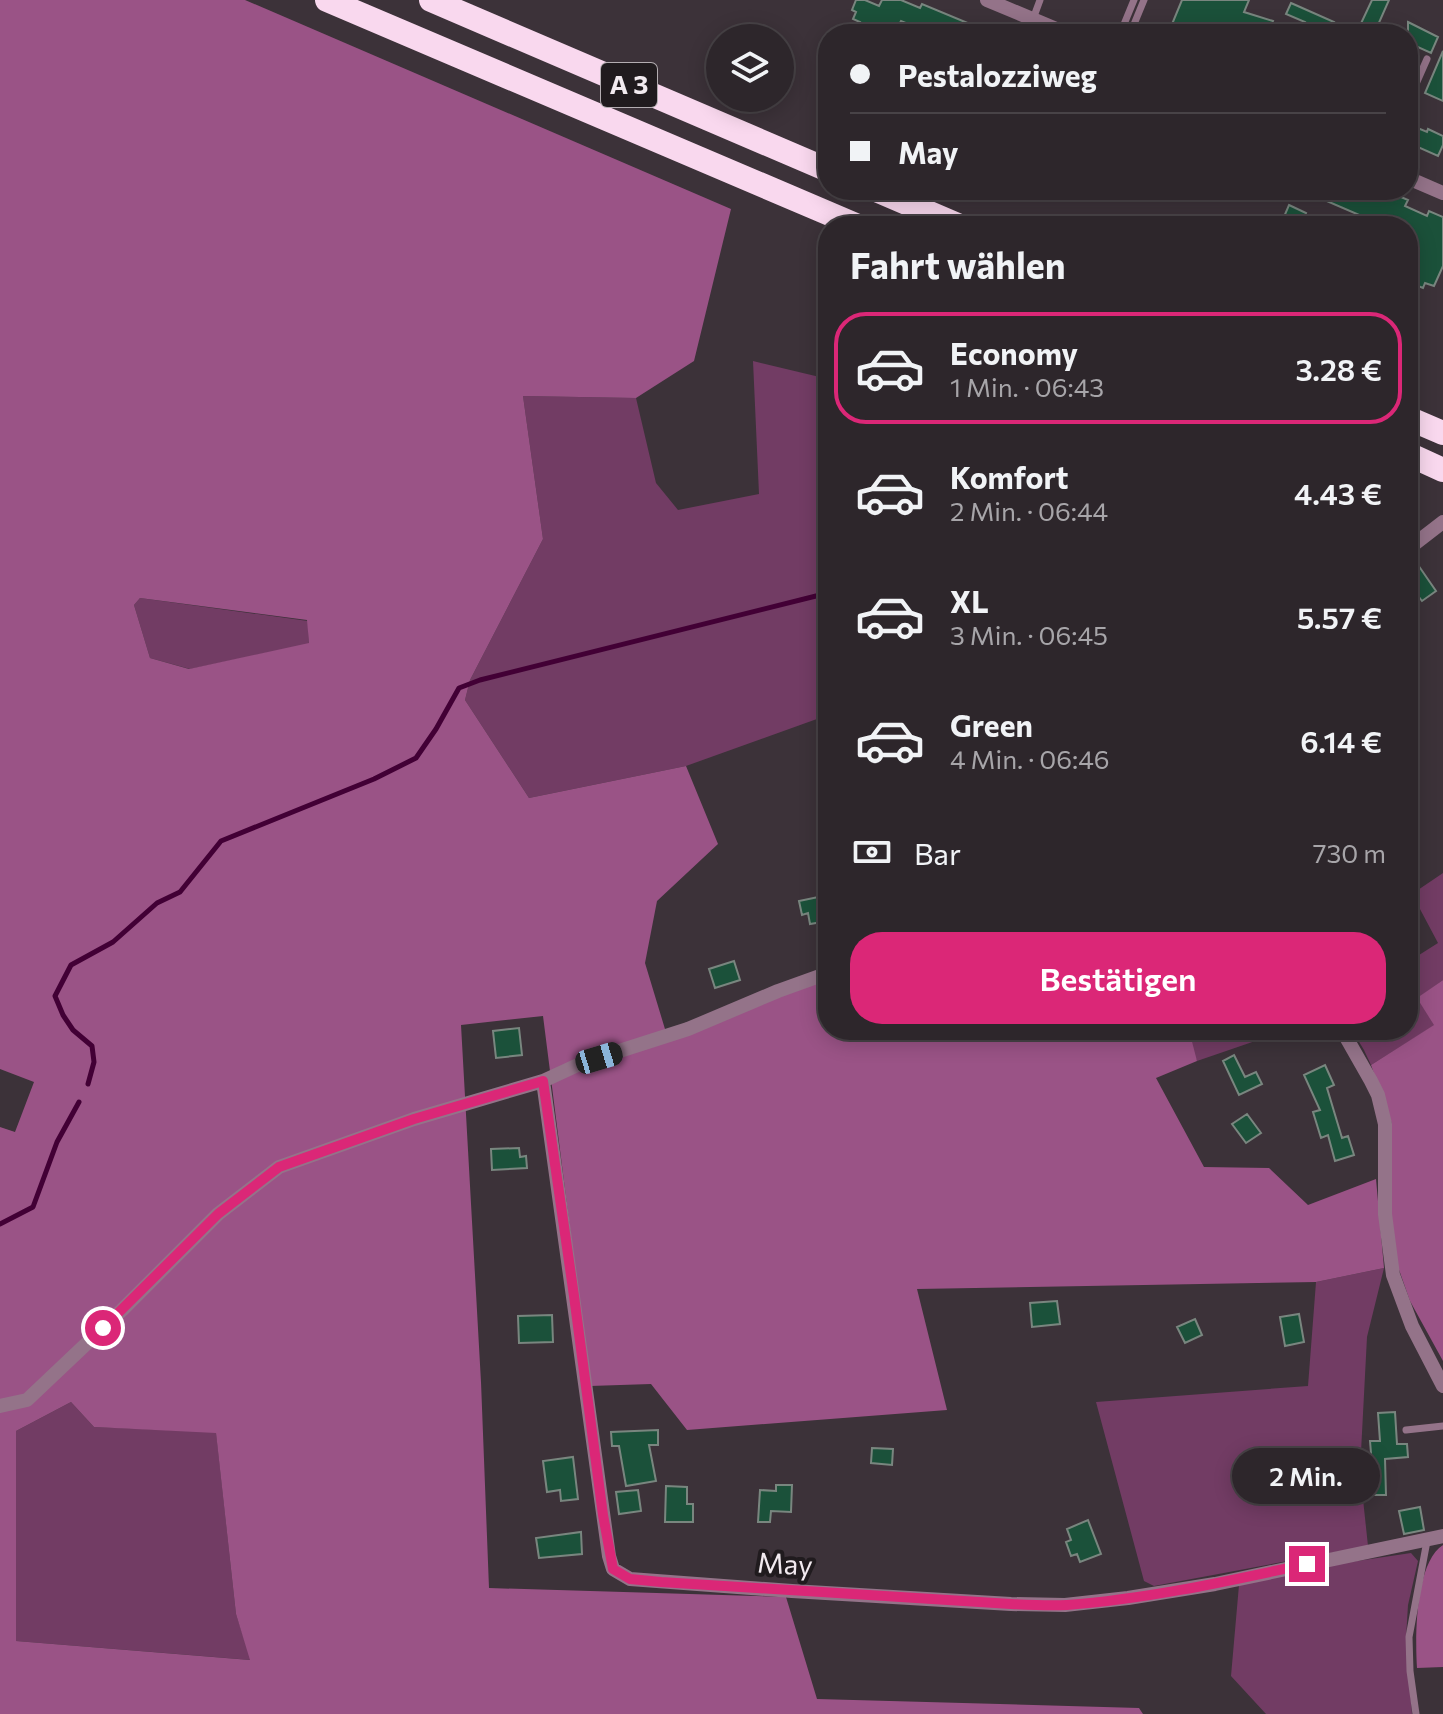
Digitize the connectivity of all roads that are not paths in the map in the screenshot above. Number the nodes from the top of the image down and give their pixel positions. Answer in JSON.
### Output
{"nodes":[{"id":1,"x":327,"y":0,"type":"edge"},
{"id":2,"x":431,"y":0,"type":"edge"},
{"id":3,"x":987,"y":0,"type":"edge"},
{"id":4,"x":1040,"y":0,"type":"edge"},
{"id":5,"x":1134,"y":0,"type":"edge"},
{"id":6,"x":1144,"y":0,"type":"edge"},
{"id":7,"x":1022,"y":11,"type":"edge"},
{"id":8,"x":1048,"y":24,"type":"edge"},
{"id":9,"x":1124,"y":24,"type":"edge"},
{"id":10,"x":1134,"y":24,"type":"edge"},
{"id":11,"x":1427,"y":59,"type":"dead end"},
{"id":12,"x":1418,"y":79,"type":"edge"},
{"id":13,"x":818,"y":166,"type":"edge"},
{"id":14,"x":1418,"y":182,"type":"edge"},
{"id":15,"x":1443,"y":193,"type":"edge"},
{"id":16,"x":899,"y":200,"type":"edge"},
{"id":17,"x":835,"y":216,"type":"edge"},
{"id":18,"x":937,"y":216,"type":"edge"},
{"id":19,"x":1418,"y":422,"type":"edge"},
{"id":20,"x":1443,"y":433,"type":"edge"},
{"id":21,"x":1418,"y":459,"type":"edge"},
{"id":22,"x":1443,"y":470,"type":"edge"},
{"id":23,"x":1438,"y":525,"type":"edge"},
{"id":24,"x":1418,"y":541,"type":"edge"},
{"id":25,"x":818,"y":977,"type":"edge"},
{"id":26,"x":1348,"y":1040,"type":"edge"},
{"id":27,"x":543,"y":1081,"type":"junction"},
{"id":28,"x":1443,"y":1386,"type":"edge"},
{"id":29,"x":0,"y":1406,"type":"edge"},
{"id":30,"x":1443,"y":1426,"type":"edge"},
{"id":31,"x":1406,"y":1430,"type":"dead end"},
{"id":32,"x":1443,"y":1536,"type":"edge"},
{"id":33,"x":1427,"y":1541,"type":"junction"},
{"id":34,"x":1416,"y":1714,"type":"edge"}],
"edges":[{"from":1,"to":17,"type":"highway","number":"A 3"},
{"from":2,"to":13,"type":"highway","number":"A 3"},
{"from":3,"to":7,"type":"street"},
{"from":4,"to":7,"type":"lane"},
{"from":5,"to":9,"type":"lane"},
{"from":6,"to":10,"type":"lane"},
{"from":7,"to":8,"type":"street"},
{"from":11,"to":12,"type":"lane"},
{"from":14,"to":15,"type":"street"},
{"from":16,"to":18,"type":"highway"},
{"from":19,"to":20,"type":"highway"},
{"from":21,"to":22,"type":"highway"},
{"from":23,"to":24,"type":"street"},
{"from":25,"to":27,"type":"street"},
{"from":26,"to":28,"type":"street"},
{"from":27,"to":29,"type":"street"},
{"from":27,"to":33,"type":"street","name":"May"},
{"from":30,"to":31,"type":"lane"},
{"from":32,"to":33,"type":"street","name":"May"},
{"from":33,"to":34,"type":"lane"}]}
